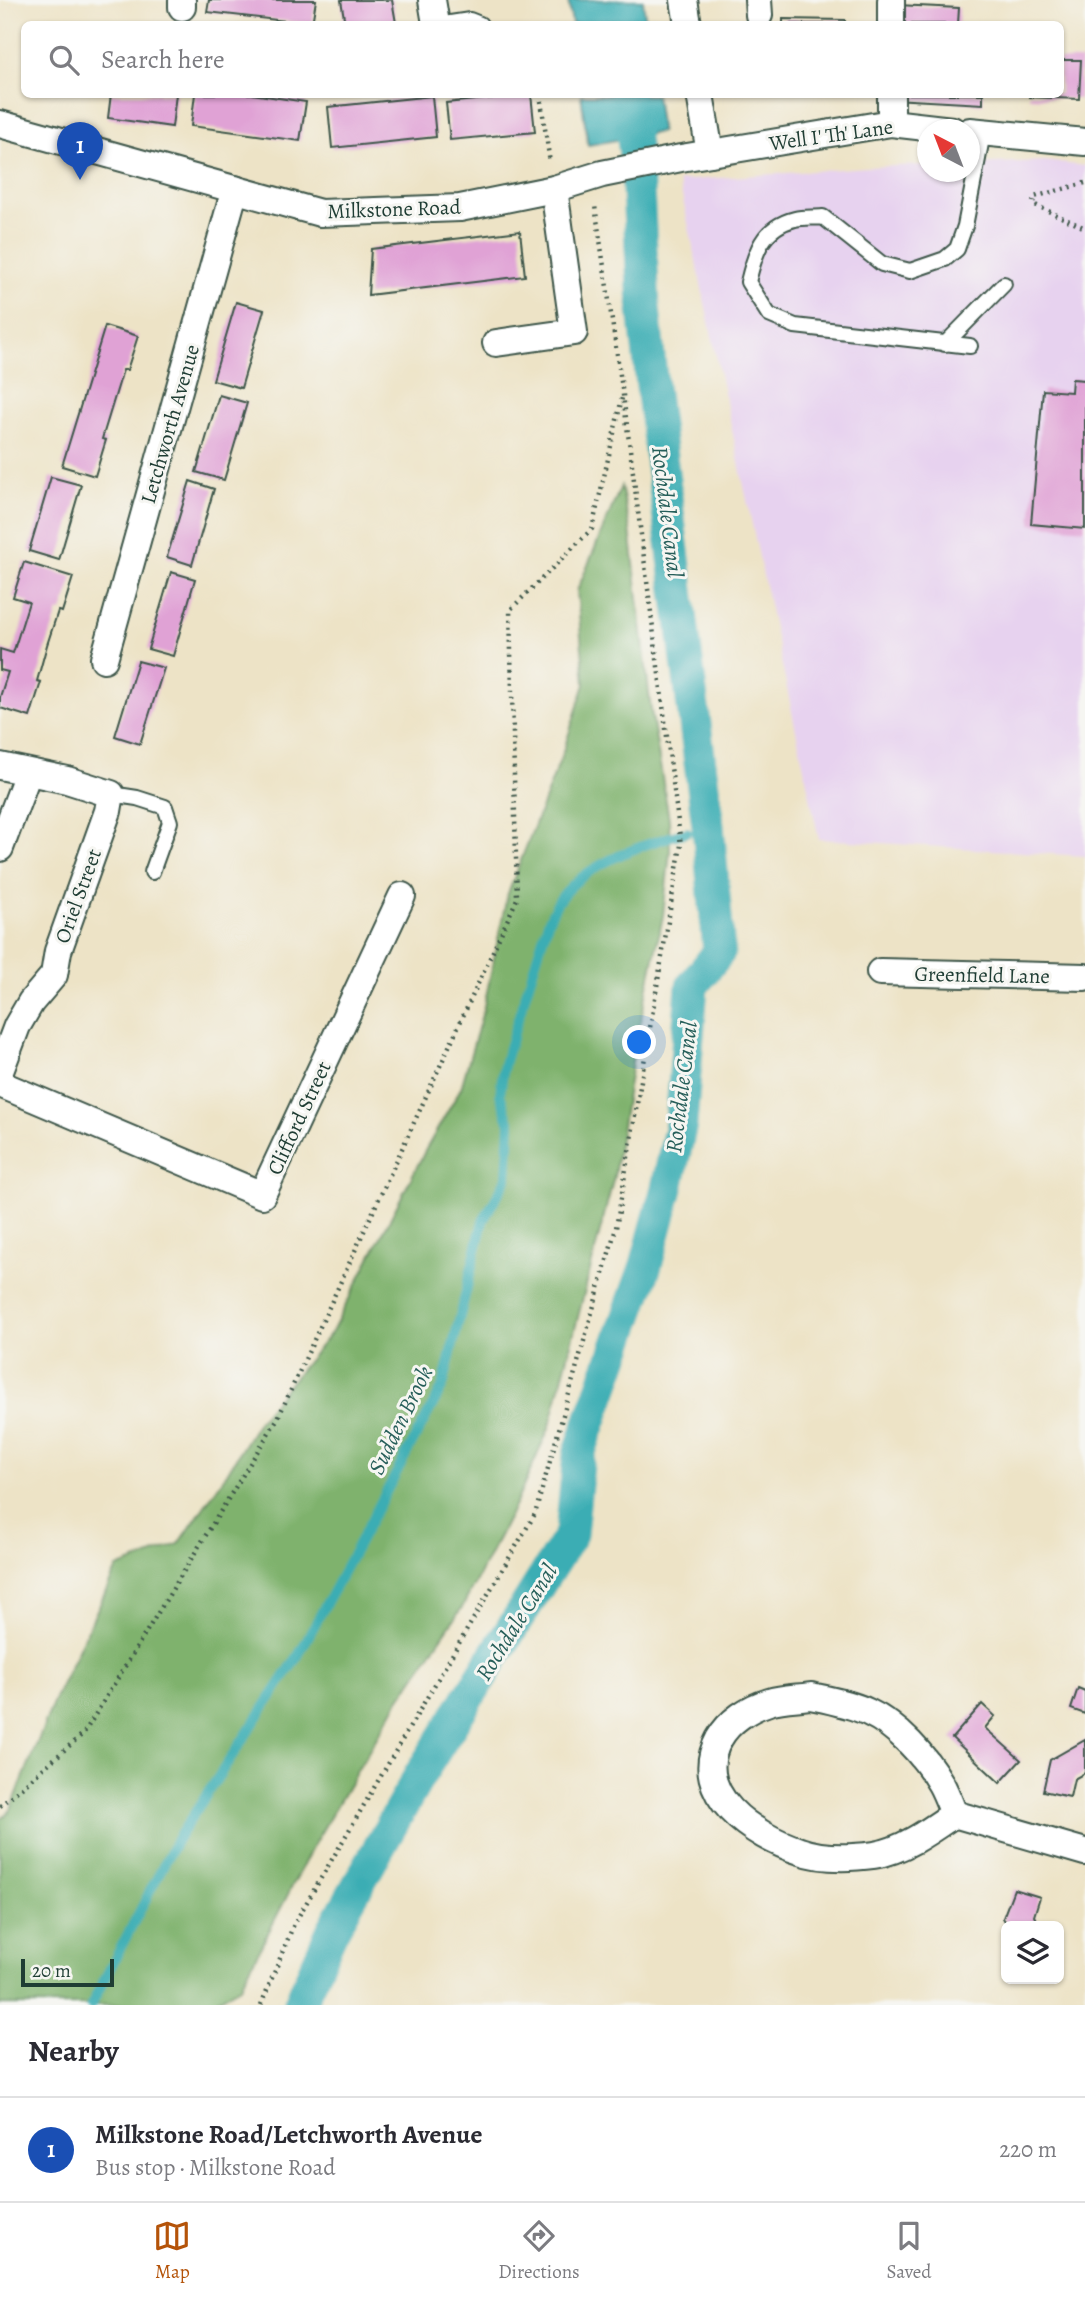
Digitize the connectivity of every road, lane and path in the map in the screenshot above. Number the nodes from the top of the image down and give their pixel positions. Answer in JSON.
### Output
{"nodes":[{"id":1,"x":432,"y":0,"type":"edge"},
{"id":2,"x":684,"y":0,"type":"edge"},
{"id":3,"x":891,"y":0,"type":"edge"},
{"id":4,"x":436,"y":21,"type":"edge"},
{"id":5,"x":688,"y":21,"type":"edge"},
{"id":6,"x":891,"y":21,"type":"edge"},
{"id":7,"x":541,"y":98,"type":"edge"},
{"id":8,"x":701,"y":98,"type":"edge"},
{"id":9,"x":891,"y":98,"type":"edge"},
{"id":10,"x":2,"y":119,"type":"edge"},
{"id":11,"x":891,"y":123,"type":"junction"},
{"id":12,"x":917,"y":126,"type":"edge"},
{"id":13,"x":980,"y":132,"type":"edge"},
{"id":14,"x":1085,"y":142,"type":"edge"},
{"id":15,"x":710,"y":153,"type":"junction"},
{"id":16,"x":597,"y":175,"type":"junction"},
{"id":17,"x":970,"y":182,"type":"edge"},
{"id":18,"x":1085,"y":183,"type":"edge"},
{"id":19,"x":554,"y":188,"type":"junction"},
{"id":20,"x":235,"y":189,"type":"junction"},
{"id":21,"x":1085,"y":228,"type":"edge"},
{"id":22,"x":1004,"y":284,"type":"dead end"},
{"id":23,"x":496,"y":343,"type":"dead end"},
{"id":24,"x":945,"y":344,"type":"junction"},
{"id":25,"x":970,"y":346,"type":"dead end"},
{"id":26,"x":623,"y":395,"type":"junction"},
{"id":27,"x":104,"y":659,"type":"dead end"},
{"id":28,"x":0,"y":766,"type":"edge"},
{"id":29,"x":28,"y":773,"type":"junction"},
{"id":30,"x":111,"y":794,"type":"junction"},
{"id":31,"x":0,"y":848,"type":"edge"},
{"id":32,"x":152,"y":872,"type":"dead end"},
{"id":33,"x":402,"y":897,"type":"dead end"},
{"id":34,"x":880,"y":972,"type":"dead end"},
{"id":35,"x":1085,"y":977,"type":"edge"},
{"id":36,"x":0,"y":1071,"type":"edge"},
{"id":37,"x":0,"y":1084,"type":"edge"},
{"id":38,"x":0,"y":1806,"type":"edge"},
{"id":39,"x":954,"y":1814,"type":"junction"},
{"id":40,"x":1085,"y":1852,"type":"edge"},
{"id":41,"x":261,"y":2005,"type":"edge"}],
"edges":[{"from":1,"to":4,"type":"street"},
{"from":2,"to":5,"type":"street"},
{"from":3,"to":6,"type":"street"},
{"from":7,"to":19,"type":"path"},
{"from":8,"to":15,"type":"street"},
{"from":9,"to":11,"type":"street"},
{"from":10,"to":20,"type":"street","name":"Milkstone Road"},
{"from":11,"to":12,"type":"street","name":"Well I' Th' Lane"},
{"from":11,"to":15,"type":"street","name":"Well I' Th' Lane"},
{"from":13,"to":14,"type":"street"},
{"from":15,"to":16,"type":"street","name":"Milkstone Road"},
{"from":16,"to":19,"type":"street","name":"Milkstone Road"},
{"from":16,"to":26,"type":"path"},
{"from":17,"to":24,"type":"lane"},
{"from":18,"to":21,"type":"path"},
{"from":19,"to":20,"type":"street","name":"Milkstone Road"},
{"from":19,"to":23,"type":"street"},
{"from":20,"to":27,"type":"street","name":"Letchworth Avenue"},
{"from":22,"to":24,"type":"lane"},
{"from":24,"to":25,"type":"lane"},
{"from":26,"to":38,"type":"path"},
{"from":26,"to":41,"type":"path"},
{"from":28,"to":29,"type":"street"},
{"from":29,"to":30,"type":"street"},
{"from":29,"to":31,"type":"street"},
{"from":30,"to":32,"type":"lane"},
{"from":30,"to":36,"type":"street","name":"Oriel Street"},
{"from":33,"to":37,"type":"street","name":"Clifford Street"},
{"from":34,"to":35,"type":"street","name":"Greenfield Lane"},
{"from":39,"to":39,"type":"street"},
{"from":39,"to":40,"type":"street"}]}
